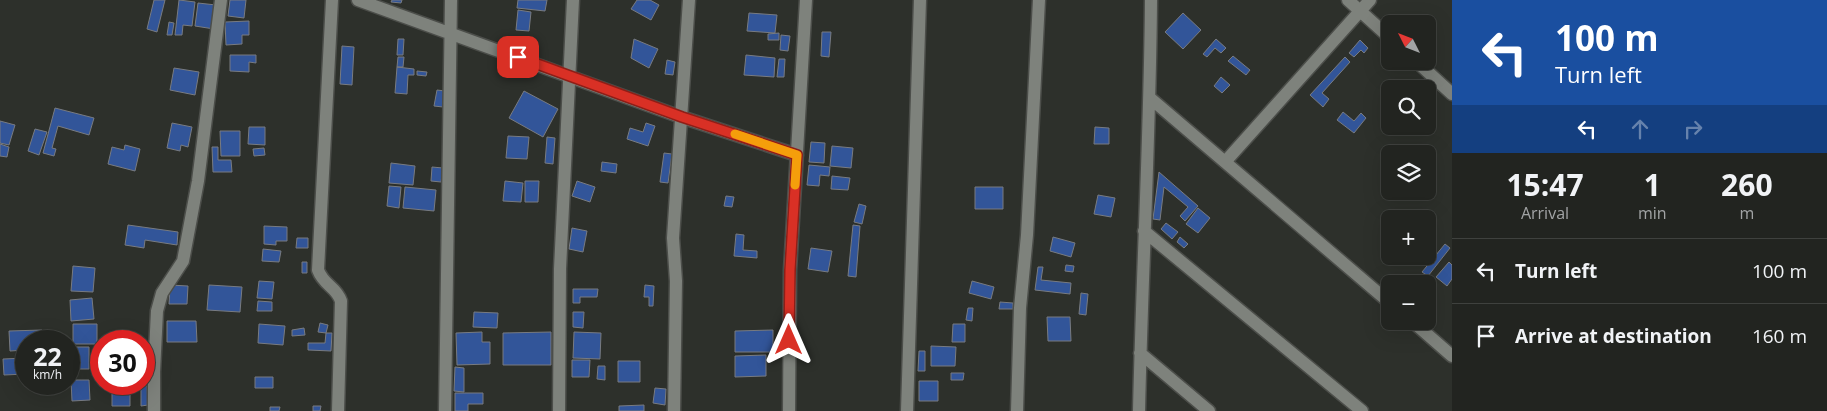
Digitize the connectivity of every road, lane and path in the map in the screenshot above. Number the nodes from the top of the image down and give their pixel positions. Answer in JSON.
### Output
{"nodes":[{"id":1,"x":221,"y":0,"type":"edge"},
{"id":2,"x":332,"y":0,"type":"edge"},
{"id":3,"x":358,"y":0,"type":"edge"},
{"id":4,"x":451,"y":0,"type":"edge"},
{"id":5,"x":573,"y":0,"type":"edge"},
{"id":6,"x":689,"y":0,"type":"edge"},
{"id":7,"x":806,"y":0,"type":"edge"},
{"id":8,"x":920,"y":0,"type":"edge"},
{"id":9,"x":1039,"y":0,"type":"edge"},
{"id":10,"x":1151,"y":0,"type":"edge"},
{"id":11,"x":1348,"y":0,"type":"edge"},
{"id":12,"x":1370,"y":0,"type":"edge"},
{"id":13,"x":1360,"y":11,"type":"junction"},
{"id":14,"x":1381,"y":30,"type":"edge"},
{"id":15,"x":450,"y":33,"type":"junction"},
{"id":16,"x":1426,"y":70,"type":"edge"},
{"id":17,"x":570,"y":76,"type":"junction"},
{"id":18,"x":1452,"y":94,"type":"edge"},
{"id":19,"x":1150,"y":98,"type":"junction"},
{"id":20,"x":682,"y":117,"type":"junction"},
{"id":21,"x":797,"y":155,"type":"junction"},
{"id":22,"x":1225,"y":162,"type":"junction"},
{"id":23,"x":1144,"y":231,"type":"junction"},
{"id":24,"x":1381,"y":295,"type":"edge"},
{"id":25,"x":1422,"y":330,"type":"edge"},
{"id":26,"x":1140,"y":353,"type":"junction"},
{"id":27,"x":1452,"y":356,"type":"edge"},
{"id":28,"x":154,"y":411,"type":"edge"},
{"id":29,"x":338,"y":411,"type":"edge"},
{"id":30,"x":445,"y":411,"type":"edge"},
{"id":31,"x":559,"y":411,"type":"edge"},
{"id":32,"x":674,"y":411,"type":"edge"},
{"id":33,"x":789,"y":411,"type":"edge"},
{"id":34,"x":908,"y":411,"type":"edge"},
{"id":35,"x":1017,"y":411,"type":"edge"},
{"id":36,"x":1139,"y":411,"type":"edge"},
{"id":37,"x":1209,"y":411,"type":"edge"},
{"id":38,"x":1362,"y":411,"type":"edge"}],
"edges":[{"from":1,"to":28,"type":"street"},
{"from":2,"to":29,"type":"street"},
{"from":3,"to":15,"type":"street"},
{"from":4,"to":15,"type":"street"},
{"from":5,"to":17,"type":"street"},
{"from":6,"to":20,"type":"street"},
{"from":7,"to":21,"type":"street"},
{"from":8,"to":34,"type":"street"},
{"from":9,"to":35,"type":"street"},
{"from":10,"to":19,"type":"street"},
{"from":11,"to":13,"type":"street"},
{"from":12,"to":13,"type":"street"},
{"from":13,"to":14,"type":"street"},
{"from":13,"to":22,"type":"street"},
{"from":15,"to":17,"type":"street"},
{"from":15,"to":30,"type":"street"},
{"from":16,"to":18,"type":"street"},
{"from":17,"to":20,"type":"street"},
{"from":17,"to":31,"type":"street"},
{"from":19,"to":22,"type":"street"},
{"from":19,"to":23,"type":"street"},
{"from":20,"to":21,"type":"street"},
{"from":20,"to":32,"type":"street"},
{"from":21,"to":33,"type":"street"},
{"from":22,"to":24,"type":"street"},
{"from":23,"to":26,"type":"street"},
{"from":23,"to":38,"type":"street"},
{"from":25,"to":27,"type":"street"},
{"from":26,"to":36,"type":"street"},
{"from":26,"to":37,"type":"street"}]}
